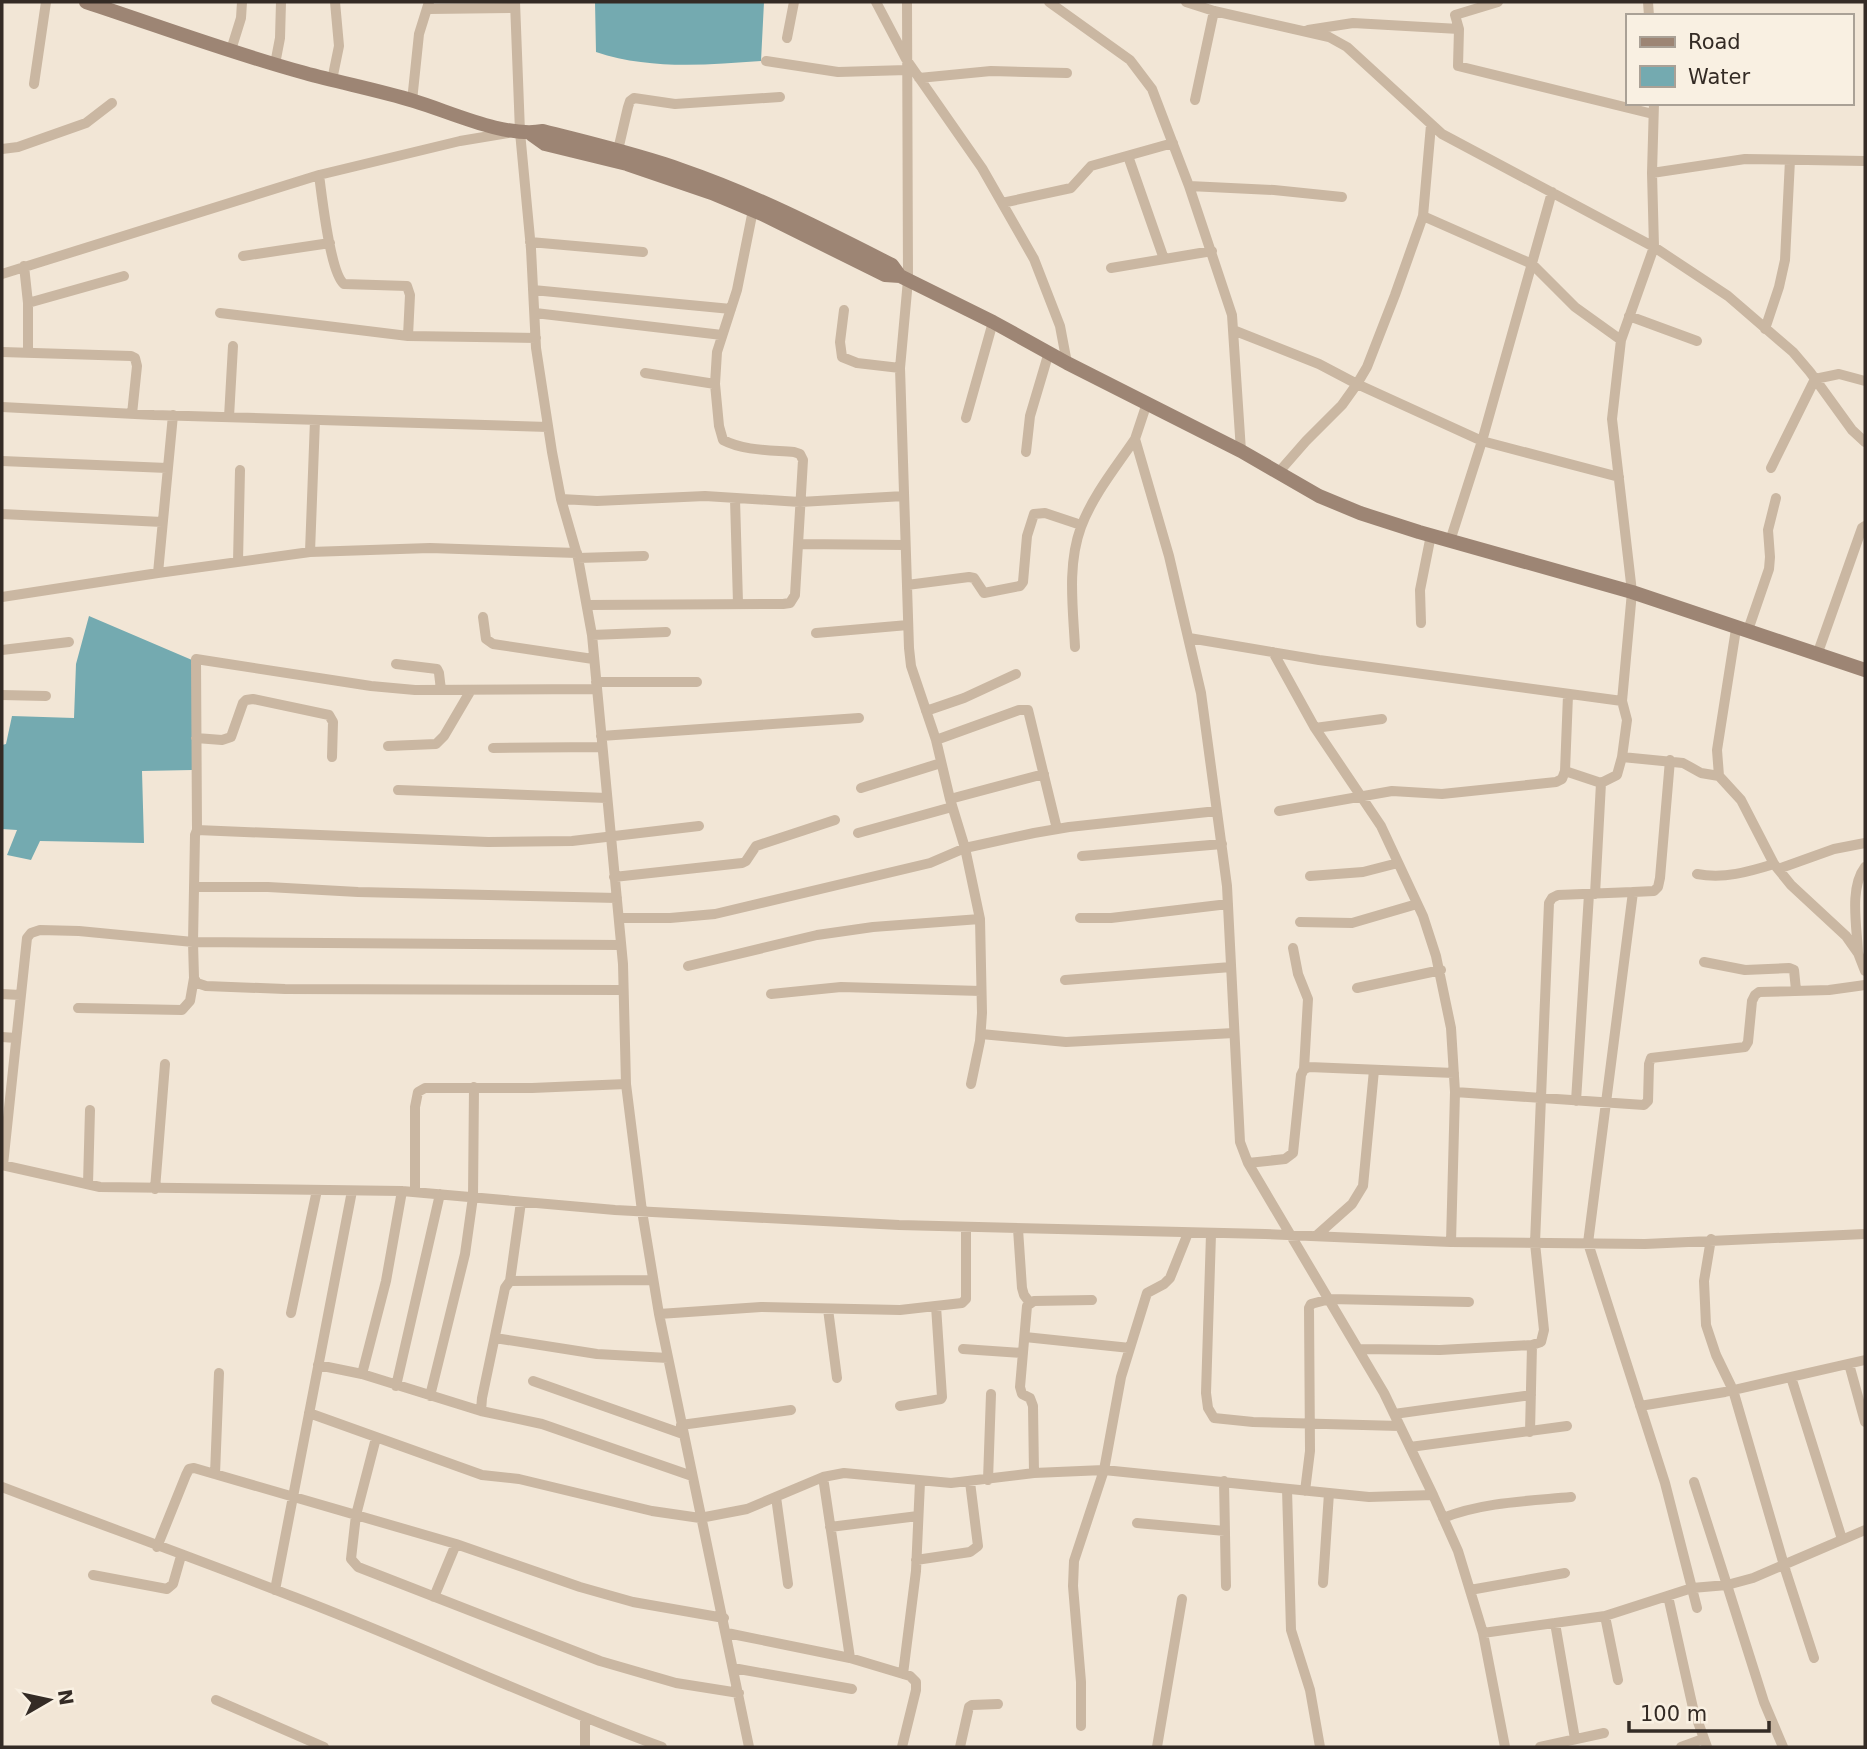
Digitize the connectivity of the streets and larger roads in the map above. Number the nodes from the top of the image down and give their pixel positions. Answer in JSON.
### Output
{"nodes":[{"id":1,"x":46,"y":2,"type":"edge"},
{"id":2,"x":86,"y":2,"type":"edge"},
{"id":3,"x":242,"y":2,"type":"edge"},
{"id":4,"x":281,"y":2,"type":"edge"},
{"id":5,"x":335,"y":2,"type":"edge"},
{"id":6,"x":794,"y":2,"type":"edge"},
{"id":7,"x":876,"y":2,"type":"edge"},
{"id":8,"x":906,"y":2,"type":"edge"},
{"id":9,"x":1049,"y":2,"type":"edge"},
{"id":10,"x":1186,"y":2,"type":"edge"},
{"id":11,"x":1450,"y":2,"type":"edge"},
{"id":12,"x":1498,"y":2,"type":"edge"},
{"id":13,"x":429,"y":5,"type":"edge"},
{"id":14,"x":515,"y":5,"type":"edge"},
{"id":15,"x":1214,"y":11,"type":"junction"},
{"id":16,"x":1455,"y":15,"type":"junction"},
{"id":17,"x":1459,"y":29,"type":"junction"},
{"id":18,"x":1303,"y":31,"type":"junction"},
{"id":19,"x":787,"y":38,"type":"dead end"},
{"id":20,"x":231,"y":50,"type":"junction"},
{"id":21,"x":766,"y":61,"type":"dead end"},
{"id":22,"x":275,"y":64,"type":"junction"},
{"id":23,"x":907,"y":65,"type":"junction"},
{"id":24,"x":1067,"y":73,"type":"dead end"},
{"id":25,"x":919,"y":78,"type":"junction"},
{"id":26,"x":332,"y":80,"type":"junction"},
{"id":27,"x":34,"y":84,"type":"dead end"},
{"id":28,"x":780,"y":97,"type":"dead end"},
{"id":29,"x":1195,"y":100,"type":"dead end"},
{"id":30,"x":412,"y":101,"type":"junction"},
{"id":31,"x":112,"y":103,"type":"dead end"},
{"id":32,"x":1626,"y":103,"type":"edge"},
{"id":33,"x":1635,"y":105,"type":"edge"},
{"id":34,"x":1653,"y":109,"type":"edge"},
{"id":35,"x":1431,"y":125,"type":"junction"},
{"id":36,"x":525,"y":133,"type":"junction"},
{"id":37,"x":1173,"y":142,"type":"junction"},
{"id":38,"x":2,"y":149,"type":"edge"},
{"id":39,"x":618,"y":150,"type":"junction"},
{"id":40,"x":1128,"y":156,"type":"junction"},
{"id":41,"x":1790,"y":160,"type":"junction"},
{"id":42,"x":1865,"y":161,"type":"edge"},
{"id":43,"x":1652,"y":173,"type":"junction"},
{"id":44,"x":319,"y":175,"type":"junction"},
{"id":45,"x":1189,"y":186,"type":"junction"},
{"id":46,"x":1552,"y":192,"type":"junction"},
{"id":47,"x":1342,"y":197,"type":"dead end"},
{"id":48,"x":1002,"y":203,"type":"junction"},
{"id":49,"x":753,"y":210,"type":"junction"},
{"id":50,"x":1423,"y":216,"type":"junction"},
{"id":51,"x":530,"y":242,"type":"junction"},
{"id":52,"x":330,"y":243,"type":"junction"},
{"id":53,"x":1654,"y":247,"type":"junction"},
{"id":54,"x":1212,"y":251,"type":"junction"},
{"id":55,"x":643,"y":252,"type":"dead end"},
{"id":56,"x":243,"y":256,"type":"dead end"},
{"id":57,"x":1164,"y":259,"type":"junction"},
{"id":58,"x":1532,"y":264,"type":"junction"},
{"id":59,"x":24,"y":266,"type":"junction"},
{"id":60,"x":1111,"y":268,"type":"dead end"},
{"id":61,"x":2,"y":274,"type":"edge"},
{"id":62,"x":124,"y":276,"type":"dead end"},
{"id":63,"x":904,"y":278,"type":"junction"},
{"id":64,"x":533,"y":290,"type":"junction"},
{"id":65,"x":28,"y":303,"type":"junction"},
{"id":66,"x":731,"y":309,"type":"junction"},
{"id":67,"x":844,"y":310,"type":"dead end"},
{"id":68,"x":220,"y":313,"type":"dead end"},
{"id":69,"x":534,"y":313,"type":"junction"},
{"id":70,"x":1629,"y":316,"type":"junction"},
{"id":71,"x":993,"y":322,"type":"junction"},
{"id":72,"x":1765,"y":329,"type":"junction"},
{"id":73,"x":1233,"y":330,"type":"junction"},
{"id":74,"x":722,"y":335,"type":"junction"},
{"id":75,"x":408,"y":337,"type":"junction"},
{"id":76,"x":536,"y":338,"type":"junction"},
{"id":77,"x":1621,"y":340,"type":"junction"},
{"id":78,"x":1697,"y":341,"type":"dead end"},
{"id":79,"x":233,"y":346,"type":"dead end"},
{"id":80,"x":2,"y":352,"type":"edge"},
{"id":81,"x":1049,"y":352,"type":"junction"},
{"id":82,"x":29,"y":353,"type":"junction"},
{"id":83,"x":1067,"y":363,"type":"junction"},
{"id":84,"x":900,"y":368,"type":"junction"},
{"id":85,"x":645,"y":373,"type":"dead end"},
{"id":86,"x":1815,"y":379,"type":"junction"},
{"id":87,"x":1865,"y":381,"type":"edge"},
{"id":88,"x":715,"y":384,"type":"junction"},
{"id":89,"x":1357,"y":384,"type":"junction"},
{"id":90,"x":1147,"y":402,"type":"junction"},
{"id":91,"x":2,"y":407,"type":"edge"},
{"id":92,"x":132,"y":414,"type":"junction"},
{"id":93,"x":173,"y":415,"type":"junction"},
{"id":94,"x":229,"y":417,"type":"junction"},
{"id":95,"x":966,"y":418,"type":"dead end"},
{"id":96,"x":315,"y":420,"type":"junction"},
{"id":97,"x":548,"y":427,"type":"junction"},
{"id":98,"x":1135,"y":439,"type":"junction"},
{"id":99,"x":1482,"y":441,"type":"junction"},
{"id":100,"x":1865,"y":442,"type":"edge"},
{"id":101,"x":1241,"y":451,"type":"junction"},
{"id":102,"x":1026,"y":452,"type":"dead end"},
{"id":103,"x":2,"y":461,"type":"edge"},
{"id":104,"x":167,"y":468,"type":"junction"},
{"id":105,"x":1771,"y":468,"type":"dead end"},
{"id":106,"x":240,"y":470,"type":"dead end"},
{"id":107,"x":1278,"y":473,"type":"junction"},
{"id":108,"x":1619,"y":477,"type":"junction"},
{"id":109,"x":904,"y":496,"type":"junction"},
{"id":110,"x":1776,"y":498,"type":"dead end"},
{"id":111,"x":561,"y":499,"type":"junction"},
{"id":112,"x":735,"y":499,"type":"junction"},
{"id":113,"x":800,"y":502,"type":"junction"},
{"id":114,"x":2,"y":514,"type":"edge"},
{"id":115,"x":162,"y":522,"type":"junction"},
{"id":116,"x":1081,"y":525,"type":"junction"},
{"id":117,"x":1865,"y":526,"type":"edge"},
{"id":118,"x":1431,"y":536,"type":"junction"},
{"id":119,"x":1450,"y":541,"type":"junction"},
{"id":120,"x":798,"y":544,"type":"junction"},
{"id":121,"x":905,"y":545,"type":"junction"},
{"id":122,"x":310,"y":552,"type":"junction"},
{"id":123,"x":578,"y":555,"type":"junction"},
{"id":124,"x":644,"y":556,"type":"dead end"},
{"id":125,"x":238,"y":562,"type":"junction"},
{"id":126,"x":158,"y":573,"type":"junction"},
{"id":127,"x":907,"y":585,"type":"junction"},
{"id":128,"x":1632,"y":592,"type":"junction"},
{"id":129,"x":2,"y":597,"type":"edge"},
{"id":130,"x":738,"y":603,"type":"junction"},
{"id":131,"x":587,"y":606,"type":"junction"},
{"id":132,"x":483,"y":617,"type":"dead end"},
{"id":133,"x":1421,"y":623,"type":"dead end"},
{"id":134,"x":908,"y":625,"type":"junction"},
{"id":135,"x":1742,"y":629,"type":"junction"},
{"id":136,"x":666,"y":632,"type":"dead end"},
{"id":137,"x":816,"y":633,"type":"dead end"},
{"id":138,"x":592,"y":635,"type":"junction"},
{"id":139,"x":1189,"y":638,"type":"junction"},
{"id":140,"x":69,"y":642,"type":"dead end"},
{"id":141,"x":1075,"y":646,"type":"dead end"},
{"id":142,"x":2,"y":650,"type":"edge"},
{"id":143,"x":1273,"y":652,"type":"junction"},
{"id":144,"x":1817,"y":655,"type":"junction"},
{"id":145,"x":593,"y":659,"type":"junction"},
{"id":146,"x":396,"y":664,"type":"dead end"},
{"id":147,"x":1865,"y":670,"type":"edge"},
{"id":148,"x":1016,"y":674,"type":"dead end"},
{"id":149,"x":697,"y":682,"type":"dead end"},
{"id":150,"x":596,"y":685,"type":"junction"},
{"id":151,"x":441,"y":690,"type":"junction"},
{"id":152,"x":471,"y":690,"type":"junction"},
{"id":153,"x":2,"y":695,"type":"edge"},
{"id":154,"x":1568,"y":695,"type":"junction"},
{"id":155,"x":46,"y":696,"type":"dead end"},
{"id":156,"x":1622,"y":701,"type":"junction"},
{"id":157,"x":926,"y":711,"type":"junction"},
{"id":158,"x":859,"y":718,"type":"dead end"},
{"id":159,"x":1382,"y":719,"type":"dead end"},
{"id":160,"x":1315,"y":728,"type":"junction"},
{"id":161,"x":196,"y":738,"type":"junction"},
{"id":162,"x":936,"y":740,"type":"junction"},
{"id":163,"x":601,"y":741,"type":"junction"},
{"id":164,"x":388,"y":746,"type":"dead end"},
{"id":165,"x":493,"y":748,"type":"dead end"},
{"id":166,"x":332,"y":757,"type":"dead end"},
{"id":167,"x":1622,"y":757,"type":"junction"},
{"id":168,"x":1670,"y":760,"type":"junction"},
{"id":169,"x":941,"y":763,"type":"junction"},
{"id":170,"x":1564,"y":771,"type":"junction"},
{"id":171,"x":1044,"y":774,"type":"junction"},
{"id":172,"x":1719,"y":776,"type":"junction"},
{"id":173,"x":1601,"y":783,"type":"junction"},
{"id":174,"x":861,"y":788,"type":"dead end"},
{"id":175,"x":398,"y":790,"type":"dead end"},
{"id":176,"x":1362,"y":797,"type":"junction"},
{"id":177,"x":607,"y":798,"type":"junction"},
{"id":178,"x":951,"y":803,"type":"junction"},
{"id":179,"x":1217,"y":811,"type":"junction"},
{"id":180,"x":1279,"y":811,"type":"dead end"},
{"id":181,"x":835,"y":820,"type":"dead end"},
{"id":182,"x":699,"y":826,"type":"dead end"},
{"id":183,"x":1057,"y":829,"type":"junction"},
{"id":184,"x":197,"y":830,"type":"junction"},
{"id":185,"x":858,"y":833,"type":"dead end"},
{"id":186,"x":611,"y":835,"type":"junction"},
{"id":187,"x":1865,"y":843,"type":"edge"},
{"id":188,"x":1222,"y":845,"type":"junction"},
{"id":189,"x":965,"y":848,"type":"junction"},
{"id":190,"x":1082,"y":856,"type":"dead end"},
{"id":191,"x":1398,"y":863,"type":"junction"},
{"id":192,"x":1776,"y":866,"type":"junction"},
{"id":193,"x":1865,"y":867,"type":"edge"},
{"id":194,"x":1697,"y":874,"type":"dead end"},
{"id":195,"x":1310,"y":876,"type":"dead end"},
{"id":196,"x":614,"y":877,"type":"junction"},
{"id":197,"x":194,"y":887,"type":"junction"},
{"id":198,"x":1633,"y":892,"type":"junction"},
{"id":199,"x":1592,"y":894,"type":"junction"},
{"id":200,"x":617,"y":898,"type":"junction"},
{"id":201,"x":1228,"y":904,"type":"junction"},
{"id":202,"x":1417,"y":904,"type":"junction"},
{"id":203,"x":619,"y":918,"type":"junction"},
{"id":204,"x":1080,"y":918,"type":"dead end"},
{"id":205,"x":980,"y":919,"type":"junction"},
{"id":206,"x":1300,"y":922,"type":"dead end"},
{"id":207,"x":193,"y":942,"type":"junction"},
{"id":208,"x":621,"y":946,"type":"junction"},
{"id":209,"x":1293,"y":948,"type":"dead end"},
{"id":210,"x":1858,"y":953,"type":"junction"},
{"id":211,"x":1704,"y":962,"type":"dead end"},
{"id":212,"x":688,"y":966,"type":"dead end"},
{"id":213,"x":1231,"y":967,"type":"junction"},
{"id":214,"x":1441,"y":970,"type":"junction"},
{"id":215,"x":1865,"y":971,"type":"edge"},
{"id":216,"x":194,"y":978,"type":"junction"},
{"id":217,"x":1065,"y":980,"type":"dead end"},
{"id":218,"x":1865,"y":985,"type":"edge"},
{"id":219,"x":1357,"y":988,"type":"dead end"},
{"id":220,"x":623,"y":990,"type":"junction"},
{"id":221,"x":1796,"y":990,"type":"junction"},
{"id":222,"x":981,"y":991,"type":"junction"},
{"id":223,"x":2,"y":993,"type":"edge"},
{"id":224,"x":771,"y":994,"type":"dead end"},
{"id":225,"x":20,"y":995,"type":"junction"},
{"id":226,"x":78,"y":1008,"type":"dead end"},
{"id":227,"x":1234,"y":1033,"type":"junction"},
{"id":228,"x":981,"y":1034,"type":"junction"},
{"id":229,"x":2,"y":1037,"type":"edge"},
{"id":230,"x":16,"y":1038,"type":"junction"},
{"id":231,"x":165,"y":1064,"type":"dead end"},
{"id":232,"x":1304,"y":1069,"type":"junction"},
{"id":233,"x":1374,"y":1070,"type":"junction"},
{"id":234,"x":1454,"y":1073,"type":"junction"},
{"id":235,"x":626,"y":1084,"type":"junction"},
{"id":236,"x":971,"y":1084,"type":"dead end"},
{"id":237,"x":474,"y":1087,"type":"junction"},
{"id":238,"x":1455,"y":1092,"type":"junction"},
{"id":239,"x":1541,"y":1098,"type":"junction"},
{"id":240,"x":1576,"y":1101,"type":"junction"},
{"id":241,"x":1606,"y":1103,"type":"junction"},
{"id":242,"x":90,"y":1110,"type":"dead end"},
{"id":243,"x":1248,"y":1163,"type":"junction"},
{"id":244,"x":2,"y":1165,"type":"edge"},
{"id":245,"x":88,"y":1184,"type":"junction"},
{"id":246,"x":155,"y":1189,"type":"junction"},
{"id":247,"x":317,"y":1190,"type":"junction"},
{"id":248,"x":352,"y":1191,"type":"junction"},
{"id":249,"x":402,"y":1191,"type":"junction"},
{"id":250,"x":415,"y":1192,"type":"junction"},
{"id":251,"x":440,"y":1194,"type":"junction"},
{"id":252,"x":473,"y":1197,"type":"junction"},
{"id":253,"x":521,"y":1202,"type":"junction"},
{"id":254,"x":642,"y":1212,"type":"junction"},
{"id":255,"x":966,"y":1227,"type":"junction"},
{"id":256,"x":1018,"y":1228,"type":"junction"},
{"id":257,"x":1188,"y":1233,"type":"junction"},
{"id":258,"x":1211,"y":1234,"type":"junction"},
{"id":259,"x":1865,"y":1234,"type":"edge"},
{"id":260,"x":1290,"y":1235,"type":"junction"},
{"id":261,"x":1315,"y":1236,"type":"junction"},
{"id":262,"x":1711,"y":1239,"type":"junction"},
{"id":263,"x":1451,"y":1242,"type":"junction"},
{"id":264,"x":1535,"y":1243,"type":"junction"},
{"id":265,"x":1588,"y":1243,"type":"junction"},
{"id":266,"x":653,"y":1280,"type":"junction"},
{"id":267,"x":510,"y":1281,"type":"junction"},
{"id":268,"x":1330,"y":1299,"type":"junction"},
{"id":269,"x":1092,"y":1300,"type":"dead end"},
{"id":270,"x":1469,"y":1302,"type":"dead end"},
{"id":271,"x":1030,"y":1303,"type":"junction"},
{"id":272,"x":936,"y":1306,"type":"junction"},
{"id":273,"x":828,"y":1308,"type":"junction"},
{"id":274,"x":291,"y":1313,"type":"dead end"},
{"id":275,"x":659,"y":1314,"type":"junction"},
{"id":276,"x":1024,"y":1337,"type":"junction"},
{"id":277,"x":495,"y":1338,"type":"junction"},
{"id":278,"x":1532,"y":1345,"type":"junction"},
{"id":279,"x":1130,"y":1348,"type":"junction"},
{"id":280,"x":963,"y":1349,"type":"dead end"},
{"id":281,"x":1359,"y":1349,"type":"junction"},
{"id":282,"x":1023,"y":1353,"type":"junction"},
{"id":283,"x":668,"y":1358,"type":"junction"},
{"id":284,"x":1865,"y":1360,"type":"edge"},
{"id":285,"x":1849,"y":1364,"type":"junction"},
{"id":286,"x":318,"y":1365,"type":"junction"},
{"id":287,"x":219,"y":1373,"type":"dead end"},
{"id":288,"x":362,"y":1374,"type":"junction"},
{"id":289,"x":1791,"y":1377,"type":"junction"},
{"id":290,"x":837,"y":1378,"type":"dead end"},
{"id":291,"x":533,"y":1381,"type":"dead end"},
{"id":292,"x":397,"y":1386,"type":"junction"},
{"id":293,"x":1733,"y":1390,"type":"junction"},
{"id":294,"x":991,"y":1394,"type":"dead end"},
{"id":295,"x":1531,"y":1395,"type":"junction"},
{"id":296,"x":430,"y":1396,"type":"junction"},
{"id":297,"x":900,"y":1406,"type":"dead end"},
{"id":298,"x":1640,"y":1406,"type":"junction"},
{"id":299,"x":791,"y":1410,"type":"dead end"},
{"id":300,"x":481,"y":1411,"type":"junction"},
{"id":301,"x":309,"y":1413,"type":"junction"},
{"id":302,"x":1394,"y":1414,"type":"junction"},
{"id":303,"x":1865,"y":1422,"type":"edge"},
{"id":304,"x":1311,"y":1424,"type":"junction"},
{"id":305,"x":1400,"y":1426,"type":"junction"},
{"id":306,"x":1567,"y":1426,"type":"dead end"},
{"id":307,"x":682,"y":1429,"type":"junction"},
{"id":308,"x":1530,"y":1432,"type":"junction"},
{"id":309,"x":376,"y":1438,"type":"junction"},
{"id":310,"x":1410,"y":1447,"type":"junction"},
{"id":311,"x":1104,"y":1470,"type":"junction"},
{"id":312,"x":1034,"y":1473,"type":"junction"},
{"id":313,"x":215,"y":1474,"type":"junction"},
{"id":314,"x":692,"y":1476,"type":"junction"},
{"id":315,"x":823,"y":1477,"type":"junction"},
{"id":316,"x":988,"y":1480,"type":"junction"},
{"id":317,"x":920,"y":1482,"type":"junction"},
{"id":318,"x":971,"y":1482,"type":"junction"},
{"id":319,"x":1224,"y":1482,"type":"junction"},
{"id":320,"x":1694,"y":1482,"type":"dead end"},
{"id":321,"x":2,"y":1487,"type":"edge"},
{"id":322,"x":1287,"y":1489,"type":"junction"},
{"id":323,"x":1305,"y":1491,"type":"junction"},
{"id":324,"x":1329,"y":1493,"type":"junction"},
{"id":325,"x":1433,"y":1495,"type":"junction"},
{"id":326,"x":292,"y":1497,"type":"junction"},
{"id":327,"x":776,"y":1497,"type":"junction"},
{"id":328,"x":1571,"y":1497,"type":"dead end"},
{"id":329,"x":356,"y":1515,"type":"junction"},
{"id":330,"x":918,"y":1516,"type":"junction"},
{"id":331,"x":700,"y":1518,"type":"junction"},
{"id":332,"x":1443,"y":1518,"type":"junction"},
{"id":333,"x":1137,"y":1523,"type":"dead end"},
{"id":334,"x":830,"y":1527,"type":"junction"},
{"id":335,"x":1865,"y":1530,"type":"edge"},
{"id":336,"x":1225,"y":1531,"type":"junction"},
{"id":337,"x":1843,"y":1539,"type":"junction"},
{"id":338,"x":456,"y":1544,"type":"junction"},
{"id":339,"x":157,"y":1547,"type":"junction"},
{"id":340,"x":181,"y":1556,"type":"junction"},
{"id":341,"x":916,"y":1560,"type":"junction"},
{"id":342,"x":1784,"y":1565,"type":"junction"},
{"id":343,"x":1565,"y":1573,"type":"dead end"},
{"id":344,"x":93,"y":1575,"type":"dead end"},
{"id":345,"x":1324,"y":1583,"type":"dead end"},
{"id":346,"x":788,"y":1584,"type":"dead end"},
{"id":347,"x":1727,"y":1584,"type":"junction"},
{"id":348,"x":1226,"y":1586,"type":"dead end"},
{"id":349,"x":1692,"y":1588,"type":"junction"},
{"id":350,"x":275,"y":1590,"type":"junction"},
{"id":351,"x":1469,"y":1590,"type":"junction"},
{"id":352,"x":1668,"y":1596,"type":"junction"},
{"id":353,"x":434,"y":1597,"type":"junction"},
{"id":354,"x":1182,"y":1599,"type":"dead end"},
{"id":355,"x":1697,"y":1608,"type":"dead end"},
{"id":356,"x":1605,"y":1616,"type":"junction"},
{"id":357,"x":724,"y":1618,"type":"junction"},
{"id":358,"x":1555,"y":1623,"type":"junction"},
{"id":359,"x":727,"y":1633,"type":"junction"},
{"id":360,"x":1483,"y":1633,"type":"junction"},
{"id":361,"x":850,"y":1658,"type":"junction"},
{"id":362,"x":1814,"y":1658,"type":"dead end"},
{"id":363,"x":733,"y":1668,"type":"junction"},
{"id":364,"x":903,"y":1674,"type":"junction"},
{"id":365,"x":1618,"y":1680,"type":"dead end"},
{"id":366,"x":852,"y":1689,"type":"dead end"},
{"id":367,"x":739,"y":1693,"type":"junction"},
{"id":368,"x":216,"y":1700,"type":"dead end"},
{"id":369,"x":998,"y":1704,"type":"dead end"},
{"id":370,"x":585,"y":1719,"type":"junction"},
{"id":371,"x":1081,"y":1726,"type":"dead end"},
{"id":372,"x":1604,"y":1733,"type":"dead end"},
{"id":373,"x":1575,"y":1739,"type":"junction"},
{"id":374,"x":301,"y":1743,"type":"edge"},
{"id":375,"x":1705,"y":1743,"type":"edge"},
{"id":376,"x":324,"y":1747,"type":"edge"},
{"id":377,"x":585,"y":1747,"type":"edge"},
{"id":378,"x":662,"y":1747,"type":"edge"},
{"id":379,"x":749,"y":1747,"type":"edge"},
{"id":380,"x":902,"y":1747,"type":"edge"},
{"id":381,"x":960,"y":1747,"type":"edge"},
{"id":382,"x":1157,"y":1747,"type":"edge"},
{"id":383,"x":1320,"y":1747,"type":"edge"},
{"id":384,"x":1505,"y":1747,"type":"edge"},
{"id":385,"x":1540,"y":1747,"type":"edge"},
{"id":386,"x":1681,"y":1747,"type":"edge"},
{"id":387,"x":1783,"y":1747,"type":"edge"}],
"edges":[{"from":1,"to":27,"type":"street"},
{"from":2,"to":20,"type":"street"},
{"from":3,"to":20,"type":"street"},
{"from":4,"to":22,"type":"street"},
{"from":5,"to":26,"type":"street"},
{"from":6,"to":19,"type":"street"},
{"from":7,"to":23,"type":"street"},
{"from":8,"to":23,"type":"street"},
{"from":9,"to":37,"type":"street"},
{"from":10,"to":15,"type":"street"},
{"from":11,"to":16,"type":"street"},
{"from":12,"to":16,"type":"street"},
{"from":13,"to":14,"type":"street"},
{"from":13,"to":30,"type":"street"},
{"from":14,"to":36,"type":"street"},
{"from":15,"to":18,"type":"street"},
{"from":15,"to":29,"type":"street"},
{"from":16,"to":17,"type":"street"},
{"from":17,"to":18,"type":"street"},
{"from":17,"to":32,"type":"street"},
{"from":18,"to":35,"type":"street"},
{"from":20,"to":22,"type":"street"},
{"from":21,"to":23,"type":"street"},
{"from":22,"to":26,"type":"street"},
{"from":23,"to":25,"type":"street"},
{"from":23,"to":63,"type":"street"},
{"from":24,"to":25,"type":"street"},
{"from":25,"to":48,"type":"street"},
{"from":26,"to":30,"type":"street"},
{"from":28,"to":39,"type":"street"},
{"from":30,"to":36,"type":"street"},
{"from":31,"to":38,"type":"street"},
{"from":33,"to":34,"type":"street"},
{"from":34,"to":43,"type":"street"},
{"from":35,"to":46,"type":"street"},
{"from":35,"to":50,"type":"street"},
{"from":36,"to":39,"type":"street"},
{"from":36,"to":44,"type":"street"},
{"from":36,"to":49,"type":"street"},
{"from":36,"to":51,"type":"street"},
{"from":37,"to":40,"type":"street"},
{"from":37,"to":45,"type":"street"},
{"from":39,"to":63,"type":"street"},
{"from":40,"to":48,"type":"street"},
{"from":40,"to":57,"type":"street"},
{"from":41,"to":42,"type":"street"},
{"from":41,"to":43,"type":"street"},
{"from":41,"to":72,"type":"street"},
{"from":43,"to":53,"type":"street"},
{"from":44,"to":52,"type":"street"},
{"from":44,"to":59,"type":"street"},
{"from":45,"to":47,"type":"street"},
{"from":45,"to":54,"type":"street"},
{"from":46,"to":53,"type":"street"},
{"from":46,"to":58,"type":"street"},
{"from":48,"to":83,"type":"street"},
{"from":49,"to":63,"type":"street"},
{"from":49,"to":66,"type":"street"},
{"from":50,"to":58,"type":"street"},
{"from":50,"to":89,"type":"street"},
{"from":51,"to":55,"type":"street"},
{"from":51,"to":64,"type":"street"},
{"from":52,"to":56,"type":"street"},
{"from":52,"to":75,"type":"street"},
{"from":53,"to":70,"type":"street"},
{"from":53,"to":72,"type":"street"},
{"from":54,"to":57,"type":"street"},
{"from":54,"to":73,"type":"street"},
{"from":57,"to":60,"type":"street"},
{"from":58,"to":77,"type":"street"},
{"from":58,"to":99,"type":"street"},
{"from":59,"to":61,"type":"street"},
{"from":59,"to":65,"type":"street"},
{"from":62,"to":65,"type":"street"},
{"from":63,"to":71,"type":"street"},
{"from":63,"to":84,"type":"street"},
{"from":64,"to":66,"type":"street"},
{"from":64,"to":69,"type":"street"},
{"from":65,"to":82,"type":"street"},
{"from":66,"to":74,"type":"street"},
{"from":67,"to":84,"type":"street"},
{"from":68,"to":75,"type":"street"},
{"from":69,"to":74,"type":"street"},
{"from":69,"to":76,"type":"street"},
{"from":70,"to":77,"type":"street"},
{"from":70,"to":78,"type":"street"},
{"from":71,"to":81,"type":"street"},
{"from":71,"to":95,"type":"street"},
{"from":72,"to":86,"type":"street"},
{"from":73,"to":89,"type":"street"},
{"from":73,"to":101,"type":"street"},
{"from":74,"to":88,"type":"street"},
{"from":75,"to":76,"type":"street"},
{"from":76,"to":97,"type":"street"},
{"from":77,"to":108,"type":"street"},
{"from":79,"to":94,"type":"street"},
{"from":80,"to":82,"type":"street"},
{"from":81,"to":83,"type":"street"},
{"from":81,"to":102,"type":"street"},
{"from":82,"to":92,"type":"street"},
{"from":83,"to":90,"type":"street"},
{"from":84,"to":109,"type":"street"},
{"from":85,"to":88,"type":"street"},
{"from":86,"to":87,"type":"street"},
{"from":86,"to":100,"type":"street"},
{"from":86,"to":105,"type":"street"},
{"from":88,"to":113,"type":"street"},
{"from":89,"to":99,"type":"street"},
{"from":89,"to":107,"type":"street"},
{"from":90,"to":98,"type":"street"},
{"from":90,"to":101,"type":"street"},
{"from":91,"to":92,"type":"street"},
{"from":92,"to":93,"type":"street"},
{"from":93,"to":94,"type":"street"},
{"from":93,"to":104,"type":"street"},
{"from":94,"to":96,"type":"street"},
{"from":96,"to":97,"type":"street"},
{"from":96,"to":122,"type":"street"},
{"from":97,"to":111,"type":"street"},
{"from":98,"to":116,"type":"street"},
{"from":98,"to":139,"type":"street"},
{"from":99,"to":108,"type":"street"},
{"from":99,"to":119,"type":"street"},
{"from":101,"to":107,"type":"street"},
{"from":103,"to":104,"type":"street"},
{"from":104,"to":115,"type":"street"},
{"from":106,"to":125,"type":"street"},
{"from":107,"to":118,"type":"street"},
{"from":108,"to":128,"type":"street"},
{"from":109,"to":113,"type":"street"},
{"from":109,"to":121,"type":"street"},
{"from":110,"to":135,"type":"street"},
{"from":111,"to":112,"type":"street"},
{"from":111,"to":123,"type":"street"},
{"from":112,"to":113,"type":"street"},
{"from":112,"to":130,"type":"street"},
{"from":113,"to":120,"type":"street"},
{"from":114,"to":115,"type":"street"},
{"from":115,"to":126,"type":"street"},
{"from":116,"to":127,"type":"street"},
{"from":116,"to":141,"type":"street"},
{"from":117,"to":144,"type":"street"},
{"from":118,"to":119,"type":"street"},
{"from":118,"to":133,"type":"street"},
{"from":119,"to":128,"type":"street"},
{"from":120,"to":121,"type":"street"},
{"from":120,"to":130,"type":"street"},
{"from":121,"to":127,"type":"street"},
{"from":122,"to":123,"type":"street"},
{"from":122,"to":125,"type":"street"},
{"from":123,"to":124,"type":"street"},
{"from":123,"to":131,"type":"street"},
{"from":125,"to":126,"type":"street"},
{"from":126,"to":129,"type":"street"},
{"from":127,"to":134,"type":"street"},
{"from":128,"to":135,"type":"street"},
{"from":128,"to":156,"type":"street"},
{"from":130,"to":131,"type":"street"},
{"from":131,"to":138,"type":"street"},
{"from":132,"to":145,"type":"street"},
{"from":134,"to":137,"type":"street"},
{"from":134,"to":157,"type":"street"},
{"from":135,"to":144,"type":"street"},
{"from":135,"to":172,"type":"street"},
{"from":136,"to":138,"type":"street"},
{"from":138,"to":145,"type":"street"},
{"from":139,"to":143,"type":"street"},
{"from":139,"to":179,"type":"street"},
{"from":140,"to":142,"type":"street"},
{"from":143,"to":154,"type":"street"},
{"from":143,"to":160,"type":"street"},
{"from":144,"to":147,"type":"street"},
{"from":145,"to":150,"type":"street"},
{"from":146,"to":151,"type":"street"},
{"from":148,"to":157,"type":"street"},
{"from":149,"to":150,"type":"street"},
{"from":150,"to":152,"type":"street"},
{"from":150,"to":163,"type":"street"},
{"from":151,"to":152,"type":"street"},
{"from":151,"to":161,"type":"street"},
{"from":152,"to":164,"type":"street"},
{"from":153,"to":155,"type":"street"},
{"from":154,"to":156,"type":"street"},
{"from":154,"to":170,"type":"street"},
{"from":156,"to":167,"type":"street"},
{"from":157,"to":162,"type":"street"},
{"from":158,"to":163,"type":"street"},
{"from":159,"to":160,"type":"street"},
{"from":160,"to":176,"type":"street"},
{"from":161,"to":166,"type":"street"},
{"from":161,"to":184,"type":"street"},
{"from":162,"to":169,"type":"street"},
{"from":162,"to":171,"type":"street"},
{"from":163,"to":165,"type":"street"},
{"from":163,"to":177,"type":"street"},
{"from":167,"to":168,"type":"street"},
{"from":167,"to":173,"type":"street"},
{"from":168,"to":172,"type":"street"},
{"from":168,"to":198,"type":"street"},
{"from":169,"to":174,"type":"street"},
{"from":169,"to":178,"type":"street"},
{"from":170,"to":173,"type":"street"},
{"from":170,"to":176,"type":"street"},
{"from":171,"to":178,"type":"street"},
{"from":171,"to":183,"type":"street"},
{"from":172,"to":192,"type":"street"},
{"from":173,"to":199,"type":"street"},
{"from":175,"to":177,"type":"street"},
{"from":176,"to":180,"type":"street"},
{"from":176,"to":191,"type":"street"},
{"from":177,"to":186,"type":"street"},
{"from":178,"to":185,"type":"street"},
{"from":178,"to":189,"type":"street"},
{"from":179,"to":183,"type":"street"},
{"from":179,"to":188,"type":"street"},
{"from":181,"to":196,"type":"street"},
{"from":182,"to":186,"type":"street"},
{"from":183,"to":189,"type":"street"},
{"from":184,"to":186,"type":"street"},
{"from":184,"to":197,"type":"street"},
{"from":186,"to":196,"type":"street"},
{"from":187,"to":192,"type":"street"},
{"from":188,"to":190,"type":"street"},
{"from":188,"to":201,"type":"street"},
{"from":189,"to":203,"type":"street"},
{"from":189,"to":205,"type":"street"},
{"from":191,"to":195,"type":"street"},
{"from":191,"to":202,"type":"street"},
{"from":192,"to":194,"type":"street"},
{"from":192,"to":210,"type":"street"},
{"from":193,"to":210,"type":"street"},
{"from":196,"to":200,"type":"street"},
{"from":197,"to":200,"type":"street"},
{"from":197,"to":207,"type":"street"},
{"from":198,"to":199,"type":"street"},
{"from":198,"to":241,"type":"street"},
{"from":199,"to":239,"type":"street"},
{"from":199,"to":240,"type":"street"},
{"from":200,"to":203,"type":"street"},
{"from":201,"to":204,"type":"street"},
{"from":201,"to":213,"type":"street"},
{"from":202,"to":206,"type":"street"},
{"from":202,"to":214,"type":"street"},
{"from":203,"to":208,"type":"street"},
{"from":205,"to":212,"type":"street"},
{"from":205,"to":222,"type":"street"},
{"from":207,"to":208,"type":"street"},
{"from":207,"to":216,"type":"street"},
{"from":207,"to":225,"type":"street"},
{"from":208,"to":220,"type":"street"},
{"from":209,"to":232,"type":"street"},
{"from":210,"to":215,"type":"street"},
{"from":211,"to":221,"type":"street"},
{"from":213,"to":217,"type":"street"},
{"from":213,"to":227,"type":"street"},
{"from":214,"to":219,"type":"street"},
{"from":214,"to":234,"type":"street"},
{"from":216,"to":220,"type":"street"},
{"from":216,"to":226,"type":"street"},
{"from":218,"to":221,"type":"street"},
{"from":220,"to":235,"type":"street"},
{"from":221,"to":241,"type":"street"},
{"from":222,"to":224,"type":"street"},
{"from":222,"to":228,"type":"street"},
{"from":223,"to":225,"type":"street"},
{"from":225,"to":230,"type":"street"},
{"from":227,"to":228,"type":"street"},
{"from":227,"to":243,"type":"street"},
{"from":228,"to":236,"type":"street"},
{"from":229,"to":230,"type":"street"},
{"from":230,"to":244,"type":"street"},
{"from":231,"to":246,"type":"street"},
{"from":232,"to":233,"type":"street"},
{"from":232,"to":243,"type":"street"},
{"from":233,"to":234,"type":"street"},
{"from":233,"to":261,"type":"street"},
{"from":234,"to":238,"type":"street"},
{"from":235,"to":237,"type":"street"},
{"from":235,"to":254,"type":"street"},
{"from":237,"to":250,"type":"street"},
{"from":237,"to":252,"type":"street"},
{"from":238,"to":239,"type":"street"},
{"from":238,"to":263,"type":"street"},
{"from":239,"to":240,"type":"street"},
{"from":239,"to":264,"type":"street"},
{"from":240,"to":241,"type":"street"},
{"from":241,"to":265,"type":"street"},
{"from":242,"to":245,"type":"street"},
{"from":243,"to":260,"type":"street"},
{"from":244,"to":245,"type":"street"},
{"from":245,"to":246,"type":"street"},
{"from":246,"to":247,"type":"street"},
{"from":247,"to":248,"type":"street"},
{"from":247,"to":274,"type":"street"},
{"from":248,"to":249,"type":"street"},
{"from":248,"to":286,"type":"street"},
{"from":249,"to":250,"type":"street"},
{"from":249,"to":288,"type":"street"},
{"from":250,"to":251,"type":"street"},
{"from":251,"to":252,"type":"street"},
{"from":251,"to":292,"type":"street"},
{"from":252,"to":253,"type":"street"},
{"from":252,"to":296,"type":"street"},
{"from":253,"to":254,"type":"street"},
{"from":253,"to":267,"type":"street"},
{"from":254,"to":255,"type":"street"},
{"from":254,"to":266,"type":"street"},
{"from":255,"to":256,"type":"street"},
{"from":255,"to":272,"type":"street"},
{"from":256,"to":257,"type":"street"},
{"from":256,"to":271,"type":"street"},
{"from":257,"to":258,"type":"street"},
{"from":257,"to":279,"type":"street"},
{"from":258,"to":260,"type":"street"},
{"from":258,"to":304,"type":"street"},
{"from":259,"to":262,"type":"street"},
{"from":260,"to":261,"type":"street"},
{"from":260,"to":268,"type":"street"},
{"from":261,"to":263,"type":"street"},
{"from":262,"to":265,"type":"street"},
{"from":262,"to":293,"type":"street"},
{"from":263,"to":264,"type":"street"},
{"from":264,"to":265,"type":"street"},
{"from":264,"to":278,"type":"street"},
{"from":265,"to":298,"type":"street"},
{"from":266,"to":267,"type":"street"},
{"from":266,"to":275,"type":"street"},
{"from":267,"to":277,"type":"street"},
{"from":268,"to":270,"type":"street"},
{"from":268,"to":281,"type":"street"},
{"from":268,"to":304,"type":"street"},
{"from":269,"to":271,"type":"street"},
{"from":271,"to":276,"type":"street"},
{"from":272,"to":273,"type":"street"},
{"from":272,"to":297,"type":"street"},
{"from":273,"to":275,"type":"street"},
{"from":273,"to":290,"type":"street"},
{"from":275,"to":283,"type":"street"},
{"from":276,"to":279,"type":"street"},
{"from":276,"to":282,"type":"street"},
{"from":277,"to":283,"type":"street"},
{"from":277,"to":300,"type":"street"},
{"from":278,"to":281,"type":"street"},
{"from":278,"to":295,"type":"street"},
{"from":279,"to":311,"type":"street"},
{"from":280,"to":282,"type":"street"},
{"from":281,"to":302,"type":"street"},
{"from":282,"to":312,"type":"street"},
{"from":283,"to":307,"type":"street"},
{"from":284,"to":285,"type":"street"},
{"from":285,"to":289,"type":"street"},
{"from":285,"to":303,"type":"street"},
{"from":286,"to":288,"type":"street"},
{"from":286,"to":301,"type":"street"},
{"from":287,"to":313,"type":"street"},
{"from":288,"to":292,"type":"street"},
{"from":289,"to":293,"type":"street"},
{"from":289,"to":337,"type":"street"},
{"from":291,"to":307,"type":"street"},
{"from":292,"to":296,"type":"street"},
{"from":293,"to":298,"type":"street"},
{"from":293,"to":342,"type":"street"},
{"from":294,"to":316,"type":"street"},
{"from":295,"to":302,"type":"street"},
{"from":295,"to":308,"type":"street"},
{"from":296,"to":300,"type":"street"},
{"from":298,"to":349,"type":"street"},
{"from":299,"to":307,"type":"street"},
{"from":300,"to":314,"type":"street"},
{"from":301,"to":309,"type":"street"},
{"from":301,"to":326,"type":"street"},
{"from":302,"to":305,"type":"street"},
{"from":304,"to":305,"type":"street"},
{"from":304,"to":323,"type":"street"},
{"from":305,"to":310,"type":"street"},
{"from":306,"to":308,"type":"street"},
{"from":307,"to":314,"type":"street"},
{"from":308,"to":310,"type":"street"},
{"from":309,"to":329,"type":"street"},
{"from":309,"to":331,"type":"street"},
{"from":310,"to":325,"type":"street"},
{"from":311,"to":312,"type":"street"},
{"from":311,"to":319,"type":"street"},
{"from":311,"to":371,"type":"street"},
{"from":312,"to":316,"type":"street"},
{"from":313,"to":326,"type":"street"},
{"from":313,"to":339,"type":"street"},
{"from":314,"to":331,"type":"street"},
{"from":315,"to":317,"type":"street"},
{"from":315,"to":327,"type":"street"},
{"from":315,"to":334,"type":"street"},
{"from":316,"to":318,"type":"street"},
{"from":317,"to":318,"type":"street"},
{"from":317,"to":330,"type":"street"},
{"from":318,"to":341,"type":"street"},
{"from":319,"to":322,"type":"street"},
{"from":319,"to":336,"type":"street"},
{"from":320,"to":347,"type":"street"},
{"from":321,"to":339,"type":"street"},
{"from":322,"to":323,"type":"street"},
{"from":322,"to":383,"type":"street"},
{"from":323,"to":324,"type":"street"},
{"from":324,"to":325,"type":"street"},
{"from":324,"to":345,"type":"street"},
{"from":325,"to":332,"type":"street"},
{"from":326,"to":329,"type":"street"},
{"from":326,"to":350,"type":"street"},
{"from":327,"to":331,"type":"street"},
{"from":327,"to":346,"type":"street"},
{"from":328,"to":332,"type":"street"},
{"from":329,"to":338,"type":"street"},
{"from":329,"to":353,"type":"street"},
{"from":330,"to":334,"type":"street"},
{"from":330,"to":341,"type":"street"},
{"from":331,"to":357,"type":"street"},
{"from":332,"to":351,"type":"street"},
{"from":333,"to":336,"type":"street"},
{"from":334,"to":361,"type":"street"},
{"from":335,"to":337,"type":"street"},
{"from":336,"to":348,"type":"street"},
{"from":337,"to":342,"type":"street"},
{"from":338,"to":353,"type":"street"},
{"from":338,"to":357,"type":"street"},
{"from":339,"to":340,"type":"street"},
{"from":340,"to":344,"type":"street"},
{"from":340,"to":350,"type":"street"},
{"from":341,"to":364,"type":"street"},
{"from":342,"to":347,"type":"street"},
{"from":342,"to":362,"type":"street"},
{"from":343,"to":351,"type":"street"},
{"from":347,"to":349,"type":"street"},
{"from":347,"to":387,"type":"street"},
{"from":349,"to":352,"type":"street"},
{"from":349,"to":355,"type":"street"},
{"from":350,"to":370,"type":"street"},
{"from":351,"to":360,"type":"street"},
{"from":352,"to":356,"type":"street"},
{"from":352,"to":375,"type":"street"},
{"from":353,"to":367,"type":"street"},
{"from":354,"to":382,"type":"street"},
{"from":356,"to":358,"type":"street"},
{"from":356,"to":365,"type":"street"},
{"from":357,"to":359,"type":"street"},
{"from":358,"to":360,"type":"street"},
{"from":358,"to":373,"type":"street"},
{"from":359,"to":361,"type":"street"},
{"from":359,"to":363,"type":"street"},
{"from":360,"to":384,"type":"street"},
{"from":361,"to":364,"type":"street"},
{"from":363,"to":366,"type":"street"},
{"from":363,"to":367,"type":"street"},
{"from":364,"to":380,"type":"street"},
{"from":367,"to":379,"type":"street"},
{"from":368,"to":374,"type":"street"},
{"from":369,"to":381,"type":"street"},
{"from":370,"to":377,"type":"street"},
{"from":370,"to":378,"type":"street"},
{"from":372,"to":373,"type":"street"},
{"from":373,"to":385,"type":"street"},
{"from":374,"to":376,"type":"street"},
{"from":375,"to":386,"type":"street"}]}
